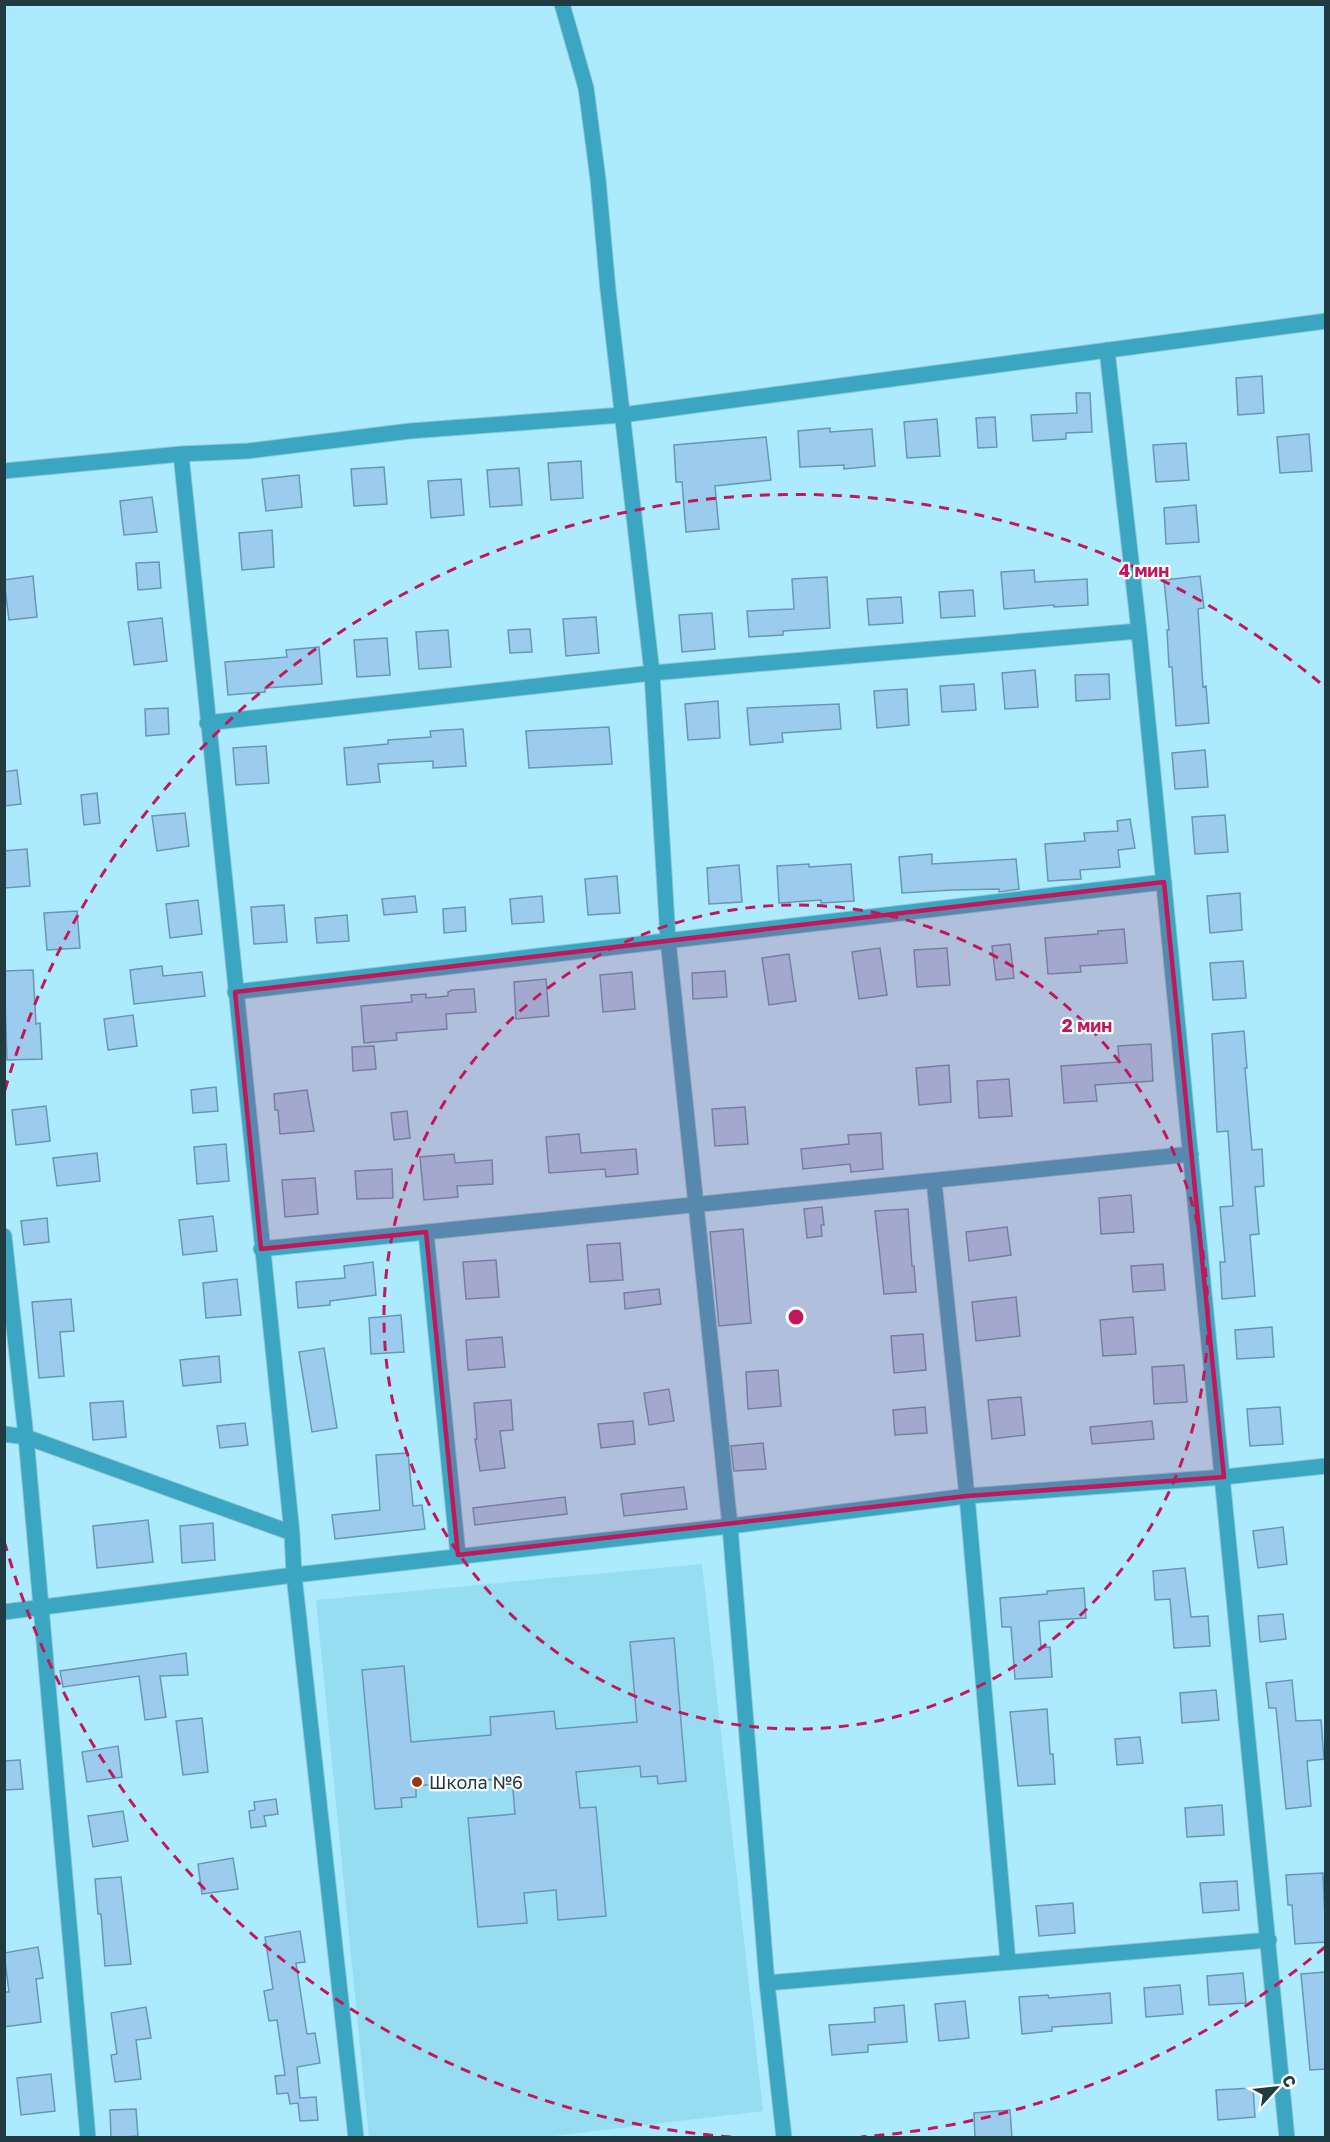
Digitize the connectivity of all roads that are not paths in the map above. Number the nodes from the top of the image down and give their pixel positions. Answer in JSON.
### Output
{"nodes":[{"id":1,"x":562,"y":4,"type":"edge"},
{"id":2,"x":1326,"y":321,"type":"edge"},
{"id":3,"x":1107,"y":350,"type":"junction"},
{"id":4,"x":622,"y":415,"type":"junction"},
{"id":5,"x":181,"y":454,"type":"junction"},
{"id":6,"x":4,"y":471,"type":"edge"},
{"id":7,"x":1140,"y":632,"type":"junction"},
{"id":8,"x":652,"y":673,"type":"junction"},
{"id":9,"x":207,"y":723,"type":"junction"},
{"id":10,"x":1164,"y":882,"type":"junction"},
{"id":11,"x":668,"y":940,"type":"junction"},
{"id":12,"x":235,"y":992,"type":"junction"},
{"id":13,"x":1191,"y":1154,"type":"junction"},
{"id":14,"x":934,"y":1181,"type":"junction"},
{"id":15,"x":697,"y":1204,"type":"junction"},
{"id":16,"x":426,"y":1232,"type":"junction"},
{"id":17,"x":4,"y":1236,"type":"edge"},
{"id":18,"x":261,"y":1248,"type":"junction"},
{"id":19,"x":4,"y":1434,"type":"edge"},
{"id":20,"x":26,"y":1437,"type":"junction"},
{"id":21,"x":1326,"y":1466,"type":"edge"},
{"id":22,"x":1224,"y":1477,"type":"junction"},
{"id":23,"x":967,"y":1496,"type":"junction"},
{"id":24,"x":730,"y":1526,"type":"junction"},
{"id":25,"x":292,"y":1533,"type":"junction"},
{"id":26,"x":458,"y":1556,"type":"junction"},
{"id":27,"x":294,"y":1575,"type":"junction"},
{"id":28,"x":41,"y":1607,"type":"junction"},
{"id":29,"x":4,"y":1612,"type":"edge"},
{"id":30,"x":1269,"y":1940,"type":"junction"},
{"id":31,"x":1008,"y":1962,"type":"junction"},
{"id":32,"x":767,"y":1983,"type":"junction"},
{"id":33,"x":88,"y":2138,"type":"edge"},
{"id":34,"x":356,"y":2138,"type":"edge"},
{"id":35,"x":784,"y":2138,"type":"edge"},
{"id":36,"x":1287,"y":2138,"type":"edge"}],
"edges":[{"from":1,"to":4,"type":"street"},
{"from":2,"to":3,"type":"street"},
{"from":3,"to":4,"type":"street"},
{"from":3,"to":7,"type":"street"},
{"from":4,"to":5,"type":"street"},
{"from":4,"to":8,"type":"street"},
{"from":5,"to":6,"type":"street"},
{"from":5,"to":9,"type":"street"},
{"from":7,"to":8,"type":"street"},
{"from":7,"to":10,"type":"street"},
{"from":8,"to":9,"type":"street"},
{"from":8,"to":11,"type":"street"},
{"from":9,"to":12,"type":"street"},
{"from":10,"to":11,"type":"street"},
{"from":10,"to":13,"type":"street"},
{"from":11,"to":12,"type":"street"},
{"from":11,"to":15,"type":"street"},
{"from":12,"to":18,"type":"street"},
{"from":13,"to":14,"type":"street"},
{"from":13,"to":22,"type":"street"},
{"from":14,"to":15,"type":"street"},
{"from":14,"to":23,"type":"street"},
{"from":15,"to":16,"type":"street"},
{"from":15,"to":24,"type":"street"},
{"from":16,"to":18,"type":"street"},
{"from":16,"to":26,"type":"street"},
{"from":17,"to":20,"type":"street"},
{"from":18,"to":25,"type":"street"},
{"from":19,"to":20,"type":"street"},
{"from":20,"to":25,"type":"street"},
{"from":20,"to":28,"type":"street"},
{"from":21,"to":22,"type":"street"},
{"from":22,"to":23,"type":"street"},
{"from":22,"to":30,"type":"street"},
{"from":23,"to":24,"type":"street"},
{"from":23,"to":31,"type":"street"},
{"from":24,"to":26,"type":"street"},
{"from":24,"to":32,"type":"street"},
{"from":25,"to":27,"type":"street"},
{"from":26,"to":27,"type":"street"},
{"from":27,"to":28,"type":"street"},
{"from":27,"to":34,"type":"street"},
{"from":28,"to":29,"type":"street"},
{"from":28,"to":33,"type":"street"},
{"from":30,"to":31,"type":"street"},
{"from":30,"to":36,"type":"street"},
{"from":31,"to":32,"type":"street"},
{"from":32,"to":35,"type":"street"}]}
